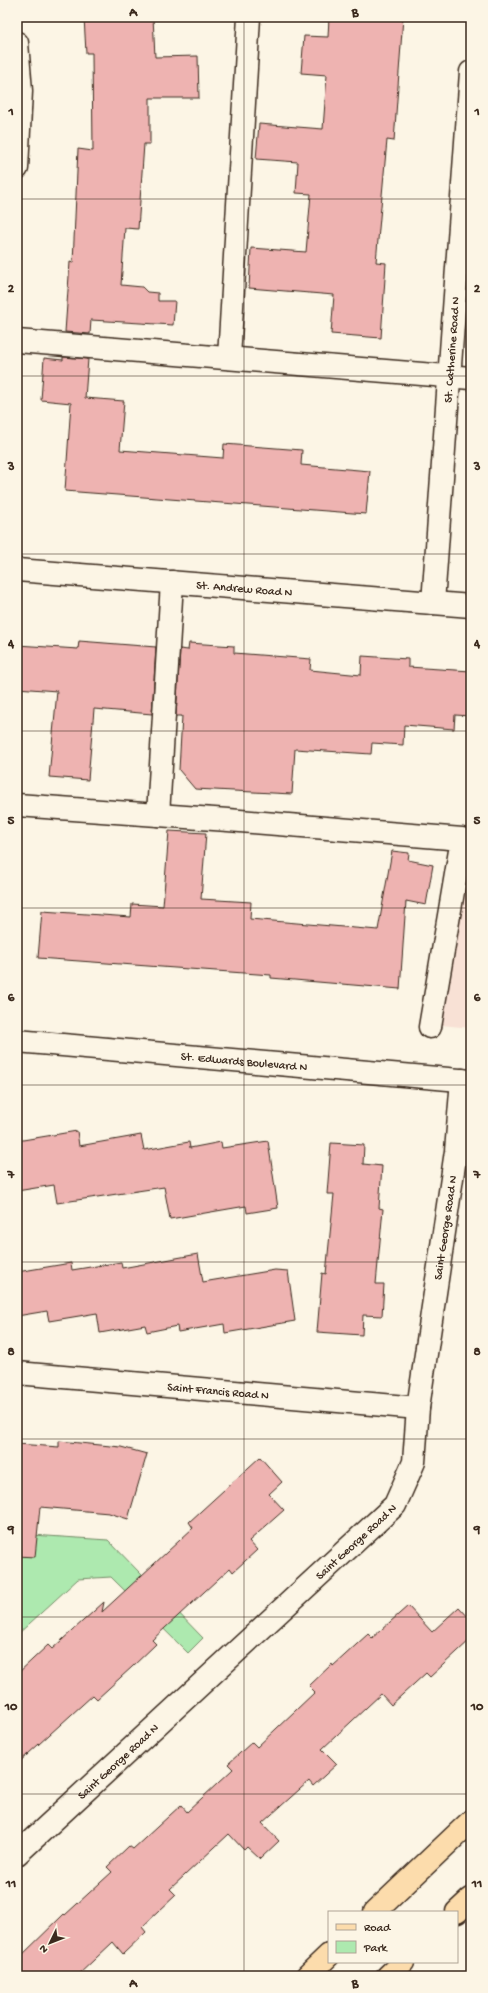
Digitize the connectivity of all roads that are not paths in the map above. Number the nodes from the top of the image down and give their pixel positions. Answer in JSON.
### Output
{"nodes":[{"id":1,"x":249,"y":17,"type":"edge"},
{"id":2,"x":17,"y":43,"type":"edge"},
{"id":3,"x":471,"y":72,"type":"edge"},
{"id":4,"x":468,"y":154,"type":"edge"},
{"id":5,"x":17,"y":168,"type":"edge"},
{"id":6,"x":17,"y":341,"type":"edge"},
{"id":7,"x":229,"y":358,"type":"junction"},
{"id":8,"x":449,"y":376,"type":"junction"},
{"id":9,"x":471,"y":378,"type":"edge"},
{"id":10,"x":17,"y":570,"type":"edge"},
{"id":11,"x":172,"y":582,"type":"junction"},
{"id":12,"x":433,"y":603,"type":"junction"},
{"id":13,"x":471,"y":606,"type":"edge"},
{"id":14,"x":17,"y":805,"type":"edge"},
{"id":15,"x":158,"y":815,"type":"junction"},
{"id":16,"x":430,"y":1027,"type":"dead end"},
{"id":17,"x":17,"y":1041,"type":"edge"},
{"id":18,"x":467,"y":1080,"type":"edge"},
{"id":19,"x":17,"y":1374,"type":"edge"},
{"id":20,"x":418,"y":1408,"type":"junction"},
{"id":21,"x":471,"y":1821,"type":"edge"},
{"id":22,"x":17,"y":1854,"type":"edge"},
{"id":23,"x":471,"y":1899,"type":"edge"},
{"id":24,"x":376,"y":1911,"type":"edge"},
{"id":25,"x":458,"y":1911,"type":"edge"},
{"id":26,"x":328,"y":1956,"type":"edge"},
{"id":27,"x":403,"y":1963,"type":"edge"},
{"id":28,"x":307,"y":1976,"type":"edge"},
{"id":29,"x":388,"y":1976,"type":"edge"}],
"edges":[{"from":1,"to":7,"type":"street"},
{"from":2,"to":5,"type":"street"},
{"from":3,"to":4,"type":"street","name":"St. Catherine Road N"},
{"from":4,"to":8,"type":"street","name":"St. Catherine Road N"},
{"from":6,"to":7,"type":"street"},
{"from":7,"to":8,"type":"street"},
{"from":8,"to":9,"type":"street"},
{"from":8,"to":12,"type":"street","name":"St. Catherine Road N"},
{"from":10,"to":11,"type":"street","name":"St. Andrew Road N"},
{"from":11,"to":12,"type":"street","name":"St. Andrew Road N"},
{"from":11,"to":15,"type":"street"},
{"from":12,"to":13,"type":"street","name":"St. Andrew Road N"},
{"from":14,"to":15,"type":"street"},
{"from":15,"to":16,"type":"street"},
{"from":17,"to":18,"type":"street","name":"St. Edwards Boulevard N"},
{"from":18,"to":20,"type":"street","name":"Saint George Road N"},
{"from":19,"to":20,"type":"street","name":"Saint Francis Road N"},
{"from":20,"to":22,"type":"street","name":"Saint George Road N"},
{"from":21,"to":24,"type":"main road"},
{"from":23,"to":25,"type":"main road"},
{"from":26,"to":28,"type":"main road"},
{"from":27,"to":29,"type":"main road"}]}
